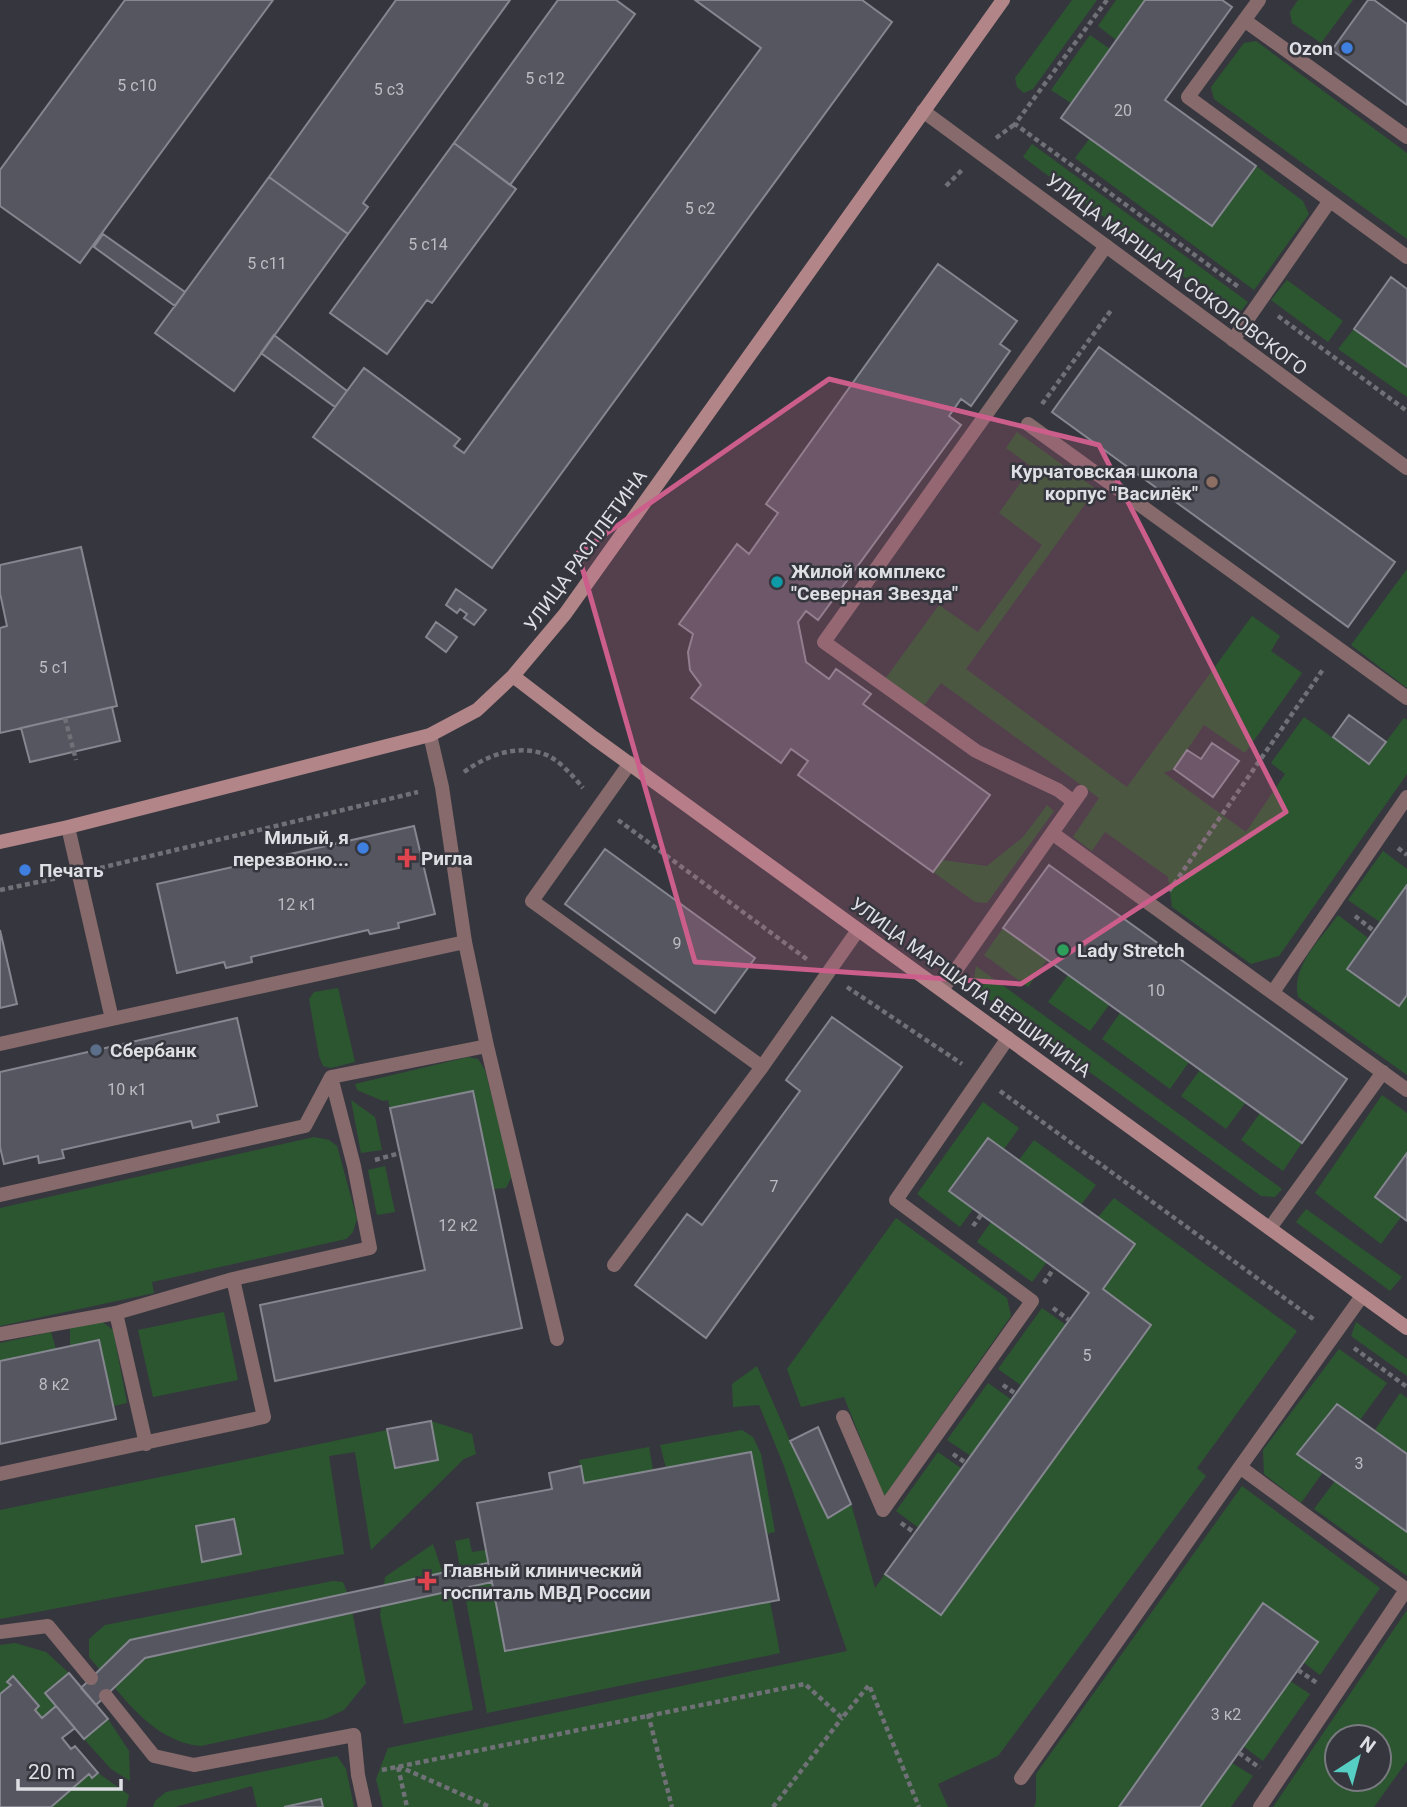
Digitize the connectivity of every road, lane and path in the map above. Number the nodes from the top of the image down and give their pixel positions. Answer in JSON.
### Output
{"nodes":[{"id":1,"x":1003,"y":0,"type":"edge"},
{"id":2,"x":1107,"y":0,"type":"edge"},
{"id":3,"x":1259,"y":0,"type":"edge"},
{"id":4,"x":1244,"y":20,"type":"junction"},
{"id":5,"x":923,"y":111,"type":"junction"},
{"id":6,"x":1407,"y":137,"type":"edge"},
{"id":7,"x":1329,"y":202,"type":"junction"},
{"id":8,"x":1106,"y":246,"type":"junction"},
{"id":9,"x":1407,"y":257,"type":"edge"},
{"id":10,"x":1258,"y":301,"type":"junction"},
{"id":11,"x":1112,"y":309,"type":"dead end"},
{"id":12,"x":1233,"y":340,"type":"junction"},
{"id":13,"x":1407,"y":411,"type":"edge"},
{"id":14,"x":1028,"y":424,"type":"joint"},
{"id":15,"x":1407,"y":468,"type":"edge"},
{"id":16,"x":1338,"y":648,"type":"junction"},
{"id":17,"x":513,"y":676,"type":"junction"},
{"id":18,"x":1407,"y":698,"type":"edge"},
{"id":19,"x":65,"y":718,"type":"dead end"},
{"id":20,"x":430,"y":736,"type":"junction"},
{"id":21,"x":76,"y":760,"type":"dead end"},
{"id":22,"x":630,"y":763,"type":"junction"},
{"id":23,"x":442,"y":787,"type":"junction"},
{"id":24,"x":1407,"y":797,"type":"edge"},
{"id":25,"x":599,"y":806,"type":"junction"},
{"id":26,"x":68,"y":827,"type":"junction"},
{"id":27,"x":1052,"y":833,"type":"junction"},
{"id":28,"x":0,"y":842,"type":"edge"},
{"id":29,"x":78,"y":873,"type":"junction"},
{"id":30,"x":0,"y":890,"type":"edge"},
{"id":31,"x":1157,"y":909,"type":"junction"},
{"id":32,"x":858,"y":930,"type":"junction"},
{"id":33,"x":466,"y":942,"type":"junction"},
{"id":34,"x":828,"y":974,"type":"junction"},
{"id":35,"x":942,"y":990,"type":"junction"},
{"id":36,"x":1273,"y":992,"type":"junction"},
{"id":37,"x":112,"y":1019,"type":"junction"},
{"id":38,"x":1008,"y":1038,"type":"junction"},
{"id":39,"x":0,"y":1044,"type":"edge"},
{"id":40,"x":487,"y":1046,"type":"junction"},
{"id":41,"x":762,"y":1066,"type":"junction"},
{"id":42,"x":1383,"y":1072,"type":"junction"},
{"id":43,"x":980,"y":1076,"type":"junction"},
{"id":44,"x":331,"y":1077,"type":"junction"},
{"id":45,"x":1407,"y":1090,"type":"edge"},
{"id":46,"x":0,"y":1195,"type":"edge"},
{"id":47,"x":1270,"y":1228,"type":"junction"},
{"id":48,"x":614,"y":1265,"type":"dead end"},
{"id":49,"x":233,"y":1279,"type":"junction"},
{"id":50,"x":1363,"y":1296,"type":"junction"},
{"id":51,"x":116,"y":1313,"type":"junction"},
{"id":52,"x":1407,"y":1328,"type":"edge"},
{"id":53,"x":0,"y":1334,"type":"edge"},
{"id":54,"x":1336,"y":1335,"type":"junction"},
{"id":55,"x":557,"y":1339,"type":"dead end"},
{"id":56,"x":1407,"y":1387,"type":"edge"},
{"id":57,"x":843,"y":1417,"type":"dead end"},
{"id":58,"x":146,"y":1444,"type":"junction"},
{"id":59,"x":1240,"y":1467,"type":"junction"},
{"id":60,"x":0,"y":1474,"type":"edge"},
{"id":61,"x":1407,"y":1590,"type":"edge"},
{"id":62,"x":0,"y":1632,"type":"edge"},
{"id":63,"x":91,"y":1678,"type":"dead end"},
{"id":64,"x":106,"y":1696,"type":"dead end"},
{"id":65,"x":648,"y":1714,"type":"junction"},
{"id":66,"x":842,"y":1718,"type":"junction"},
{"id":67,"x":398,"y":1766,"type":"junction"},
{"id":68,"x":358,"y":1775,"type":"junction"},
{"id":69,"x":1021,"y":1778,"type":"dead end"},
{"id":70,"x":365,"y":1807,"type":"edge"},
{"id":71,"x":407,"y":1807,"type":"edge"},
{"id":72,"x":490,"y":1807,"type":"edge"},
{"id":73,"x":672,"y":1807,"type":"edge"},
{"id":74,"x":773,"y":1807,"type":"edge"},
{"id":75,"x":919,"y":1807,"type":"edge"},
{"id":76,"x":1260,"y":1807,"type":"edge"}],
"edges":[{"from":1,"to":5,"type":"street","name":"УЛИЦА РАСПЛЕТИНА"},
{"from":2,"to":10,"type":"path"},
{"from":3,"to":4,"type":"street"},
{"from":4,"to":6,"type":"street"},
{"from":4,"to":7,"type":"street"},
{"from":5,"to":8,"type":"street","name":"УЛИЦА МАРШАЛА СОКОЛОВСКОГО"},
{"from":5,"to":17,"type":"street","name":"УЛИЦА РАСПЛЕТИНА"},
{"from":7,"to":9,"type":"street"},
{"from":7,"to":10,"type":"street"},
{"from":8,"to":12,"type":"street","name":"УЛИЦА МАРШАЛА СОКОЛОВСКОГО"},
{"from":8,"to":27,"type":"street"},
{"from":10,"to":12,"type":"street"},
{"from":10,"to":13,"type":"path"},
{"from":11,"to":14,"type":"path"},
{"from":12,"to":15,"type":"street","name":"УЛИЦА МАРШАЛА СОКОЛОВСКОГО"},
{"from":14,"to":16,"type":"street"},
{"from":16,"to":18,"type":"street"},
{"from":16,"to":31,"type":"path"},
{"from":17,"to":20,"type":"street","name":"УЛИЦА РАСПЛЕТИНА"},
{"from":17,"to":22,"type":"street","name":"УЛИЦА МАРШАЛА ВЕРШИНИНА"},
{"from":19,"to":21,"type":"path"},
{"from":20,"to":23,"type":"street"},
{"from":20,"to":26,"type":"street","name":"УЛИЦА РАСПЛЕТИНА"},
{"from":22,"to":25,"type":"street"},
{"from":22,"to":32,"type":"street","name":"УЛИЦА МАРШАЛА ВЕРШИНИНА"},
{"from":23,"to":25,"type":"path"},
{"from":23,"to":29,"type":"path"},
{"from":23,"to":33,"type":"street"},
{"from":24,"to":36,"type":"street"},
{"from":25,"to":34,"type":"path"},
{"from":25,"to":41,"type":"street"},
{"from":26,"to":28,"type":"street","name":"УЛИЦА РАСПЛЕТИНА"},
{"from":26,"to":29,"type":"street"},
{"from":27,"to":31,"type":"street"},
{"from":27,"to":35,"type":"street"},
{"from":29,"to":30,"type":"path"},
{"from":29,"to":37,"type":"street"},
{"from":31,"to":36,"type":"street"},
{"from":32,"to":34,"type":"street"},
{"from":32,"to":35,"type":"street","name":"УЛИЦА МАРШАЛА ВЕРШИНИНА"},
{"from":33,"to":37,"type":"street"},
{"from":33,"to":40,"type":"street"},
{"from":34,"to":41,"type":"street"},
{"from":34,"to":43,"type":"path"},
{"from":35,"to":38,"type":"street","name":"УЛИЦА МАРШАЛА ВЕРШИНИНА"},
{"from":36,"to":42,"type":"street"},
{"from":37,"to":39,"type":"street"},
{"from":38,"to":43,"type":"street"},
{"from":38,"to":47,"type":"street","name":"УЛИЦА МАРШАЛА ВЕРШИНИНА"},
{"from":40,"to":44,"type":"street"},
{"from":40,"to":55,"type":"street"},
{"from":41,"to":48,"type":"street"},
{"from":42,"to":45,"type":"street"},
{"from":42,"to":47,"type":"street"},
{"from":43,"to":54,"type":"path"},
{"from":43,"to":57,"type":"street"},
{"from":44,"to":46,"type":"street"},
{"from":44,"to":49,"type":"street"},
{"from":47,"to":50,"type":"street","name":"УЛИЦА МАРШАЛА ВЕРШИНИНА"},
{"from":49,"to":51,"type":"street"},
{"from":49,"to":58,"type":"street"},
{"from":50,"to":52,"type":"street","name":"УЛИЦА МАРШАЛА ВЕРШИНИНА"},
{"from":50,"to":54,"type":"street"},
{"from":51,"to":53,"type":"street"},
{"from":51,"to":58,"type":"street"},
{"from":54,"to":56,"type":"path"},
{"from":54,"to":59,"type":"street"},
{"from":58,"to":60,"type":"street"},
{"from":59,"to":61,"type":"street"},
{"from":59,"to":69,"type":"street"},
{"from":61,"to":76,"type":"street"},
{"from":62,"to":63,"type":"street"},
{"from":64,"to":68,"type":"street"},
{"from":65,"to":66,"type":"path"},
{"from":65,"to":67,"type":"path"},
{"from":65,"to":73,"type":"path"},
{"from":66,"to":74,"type":"path"},
{"from":66,"to":75,"type":"path"},
{"from":67,"to":68,"type":"path"},
{"from":67,"to":71,"type":"path"},
{"from":67,"to":72,"type":"path"},
{"from":68,"to":70,"type":"street"}]}
